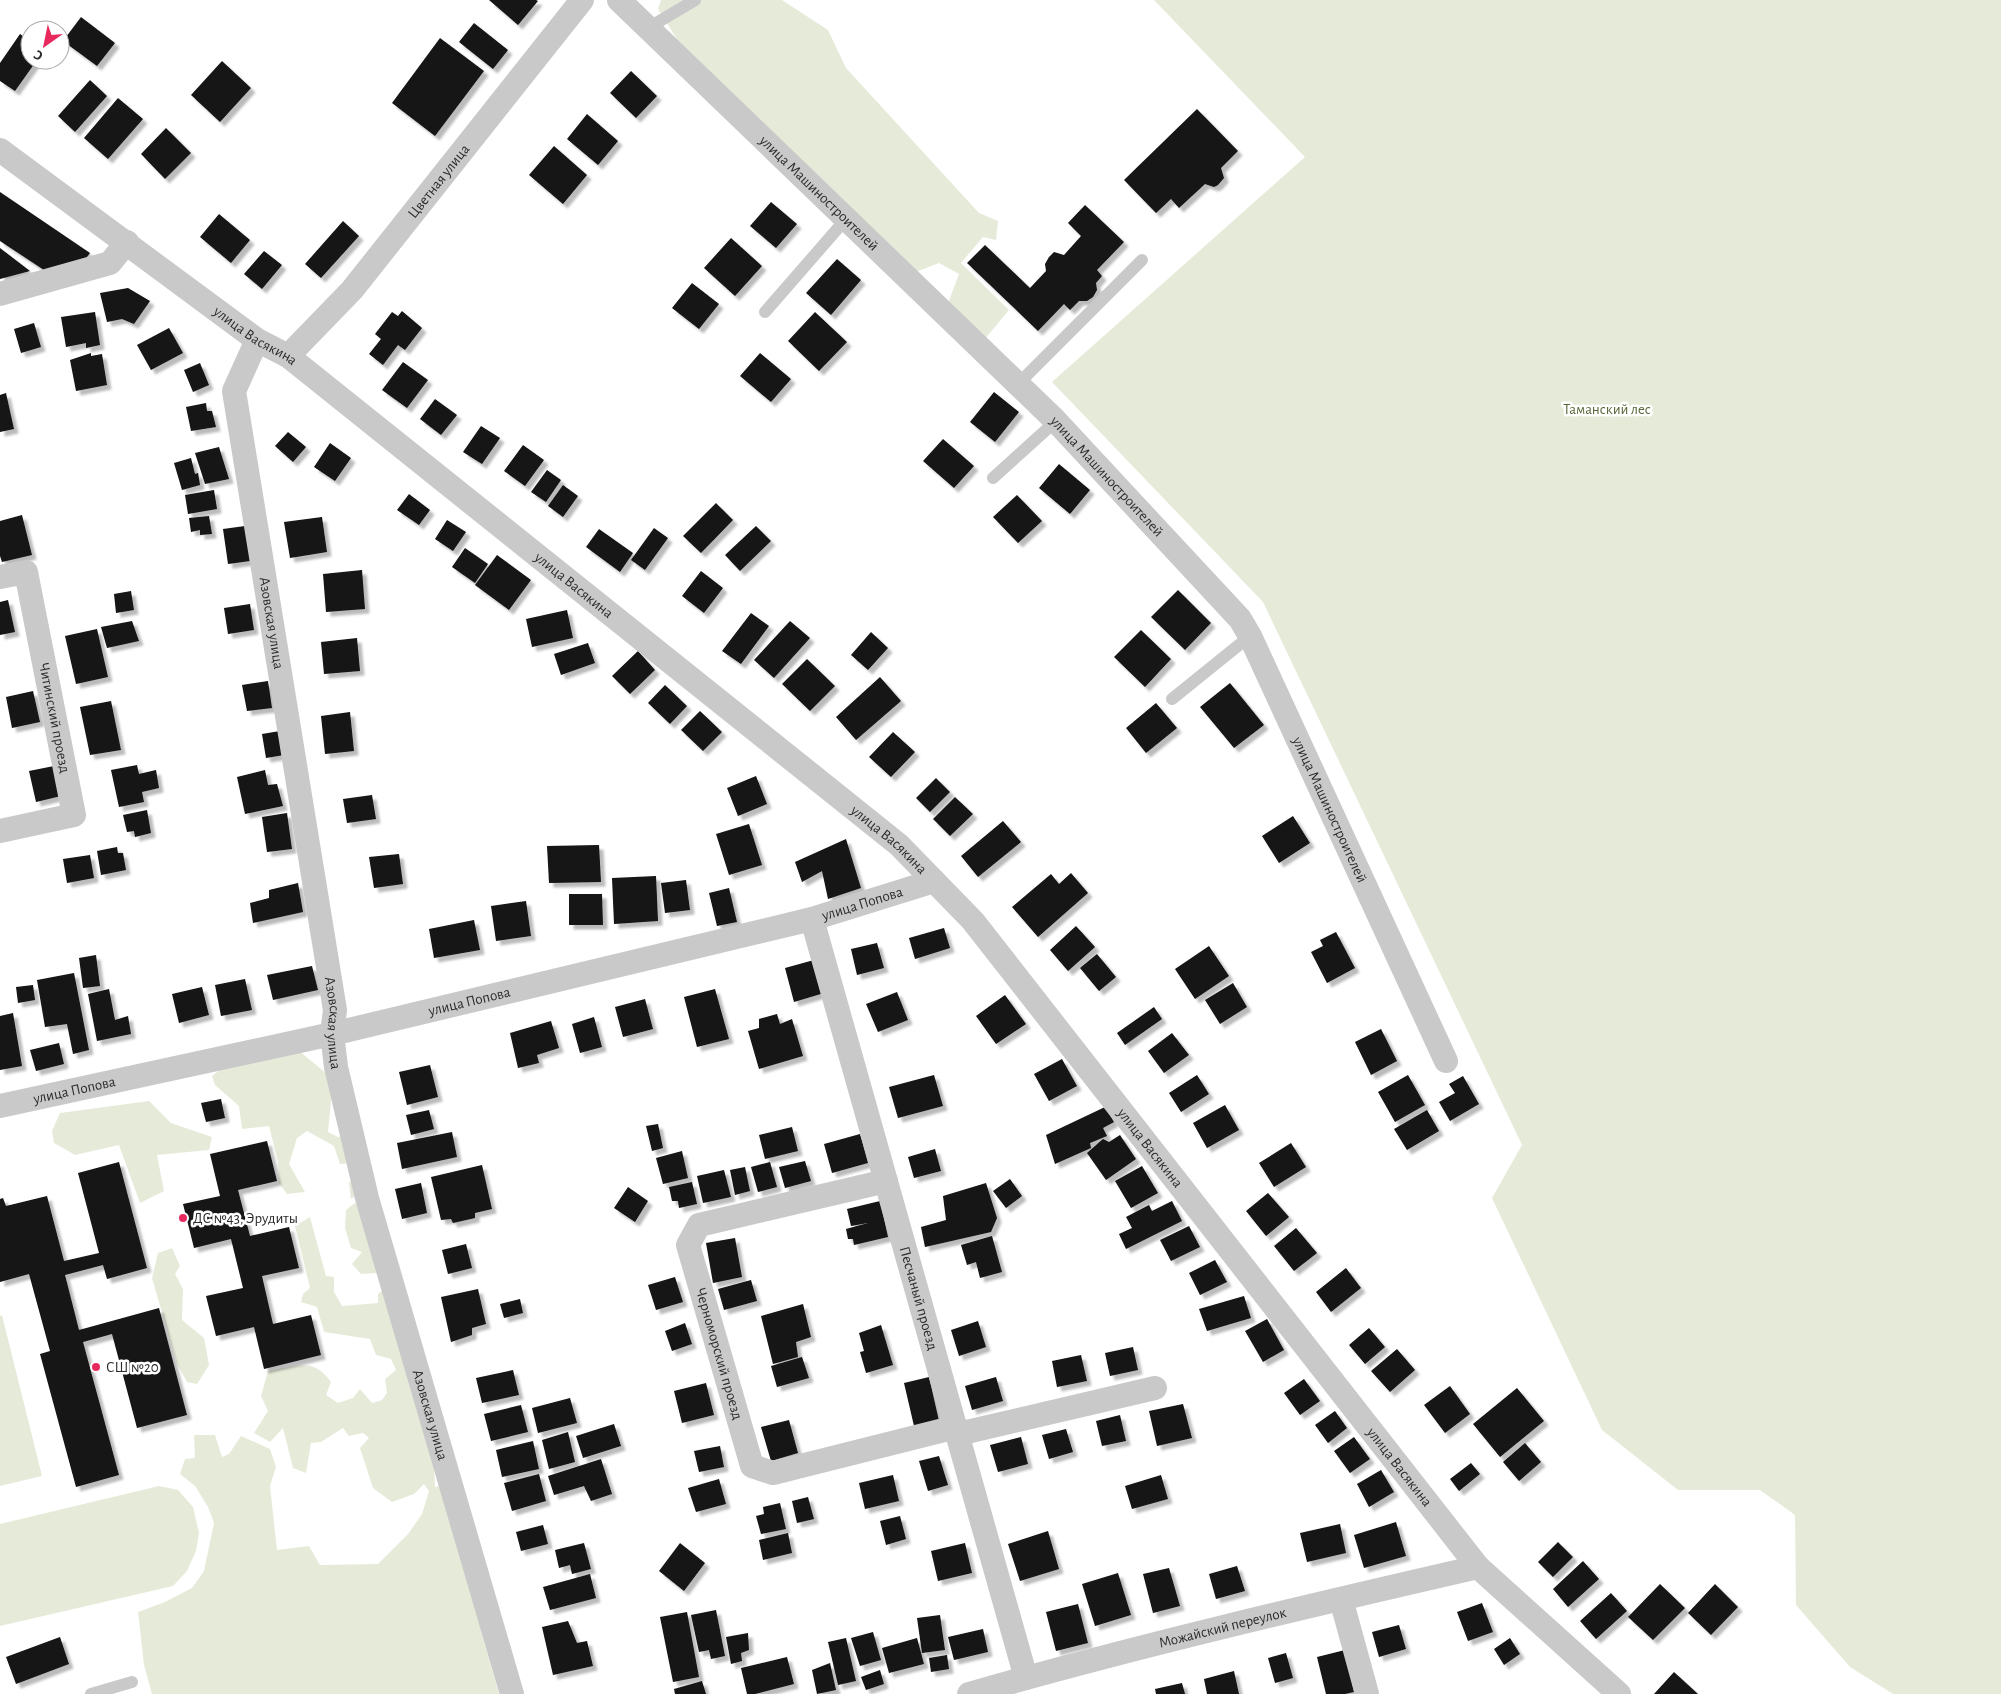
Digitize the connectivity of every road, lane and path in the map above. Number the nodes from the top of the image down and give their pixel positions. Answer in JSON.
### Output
{"nodes":[{"id":1,"x":582,"y":0,"type":"edge"},
{"id":2,"x":620,"y":0,"type":"edge"},
{"id":3,"x":695,"y":0,"type":"edge"},
{"id":4,"x":648,"y":28,"type":"junction"},
{"id":5,"x":0,"y":150,"type":"edge"},
{"id":6,"x":846,"y":219,"type":"junction"},
{"id":7,"x":127,"y":242,"type":"junction"},
{"id":8,"x":1142,"y":260,"type":"dead end"},
{"id":9,"x":0,"y":294,"type":"edge"},
{"id":10,"x":765,"y":312,"type":"dead end"},
{"id":11,"x":257,"y":340,"type":"junction"},
{"id":12,"x":288,"y":356,"type":"junction"},
{"id":13,"x":1018,"y":384,"type":"junction"},
{"id":14,"x":1056,"y":421,"type":"junction"},
{"id":15,"x":993,"y":478,"type":"dead end"},
{"id":16,"x":0,"y":577,"type":"edge"},
{"id":17,"x":1250,"y":636,"type":"junction"},
{"id":18,"x":1172,"y":699,"type":"dead end"},
{"id":19,"x":0,"y":831,"type":"edge"},
{"id":20,"x":934,"y":881,"type":"junction"},
{"id":21,"x":812,"y":919,"type":"junction"},
{"id":22,"x":332,"y":1034,"type":"junction"},
{"id":23,"x":1446,"y":1061,"type":"dead end"},
{"id":24,"x":0,"y":1106,"type":"edge"},
{"id":25,"x":886,"y":1181,"type":"junction"},
{"id":26,"x":1155,"y":1388,"type":"dead end"},
{"id":27,"x":957,"y":1430,"type":"junction"},
{"id":28,"x":1478,"y":1567,"type":"junction"},
{"id":29,"x":1340,"y":1599,"type":"junction"},
{"id":30,"x":1026,"y":1678,"type":"junction"},
{"id":31,"x":132,"y":1682,"type":"dead end"},
{"id":32,"x":91,"y":1694,"type":"edge"},
{"id":33,"x":512,"y":1694,"type":"edge"},
{"id":34,"x":968,"y":1694,"type":"edge"},
{"id":35,"x":1367,"y":1694,"type":"edge"},
{"id":36,"x":1619,"y":1694,"type":"edge"}],
"edges":[{"from":1,"to":12,"type":"street","name":"Цветная улица"},
{"from":2,"to":4,"type":"street","name":"улица Машиностроителей"},
{"from":3,"to":4,"type":"lane"},
{"from":4,"to":6,"type":"street","name":"улица Машиностроителей"},
{"from":5,"to":7,"type":"street","name":"улица Васякина"},
{"from":6,"to":10,"type":"lane"},
{"from":6,"to":13,"type":"street","name":"улица Машиностроителей"},
{"from":7,"to":9,"type":"street"},
{"from":7,"to":11,"type":"street","name":"улица Васякина"},
{"from":8,"to":13,"type":"lane"},
{"from":11,"to":12,"type":"street","name":"улица Васякина"},
{"from":11,"to":22,"type":"street","name":"Азовская улица"},
{"from":12,"to":20,"type":"street","name":"улица Васякина"},
{"from":13,"to":14,"type":"street","name":"улица Машиностроителей"},
{"from":14,"to":15,"type":"lane"},
{"from":14,"to":17,"type":"street","name":"улица Машиностроителей"},
{"from":16,"to":19,"type":"street","name":"Читинский проезд"},
{"from":17,"to":18,"type":"lane"},
{"from":17,"to":23,"type":"street","name":"улица Машиностроителей"},
{"from":20,"to":21,"type":"street","name":"улица Попова"},
{"from":20,"to":28,"type":"street","name":"улица Васякина"},
{"from":21,"to":22,"type":"street","name":"улица Попова"},
{"from":21,"to":25,"type":"street","name":"Песчаный проезд"},
{"from":22,"to":24,"type":"street","name":"улица Попова"},
{"from":22,"to":33,"type":"street","name":"Азовская улица"},
{"from":25,"to":27,"type":"street","name":"Песчаный проезд"},
{"from":25,"to":27,"type":"street","name":"Черноморский проезд"},
{"from":26,"to":27,"type":"street","name":"Черноморский проезд"},
{"from":27,"to":30,"type":"street","name":"Песчаный проезд"},
{"from":28,"to":29,"type":"street","name":"Можайский переулок"},
{"from":28,"to":36,"type":"street","name":"улица Васякина"},
{"from":29,"to":30,"type":"street","name":"Можайский переулок"},
{"from":29,"to":35,"type":"street"},
{"from":30,"to":34,"type":"street","name":"Можайский переулок"},
{"from":31,"to":32,"type":"lane"}]}
